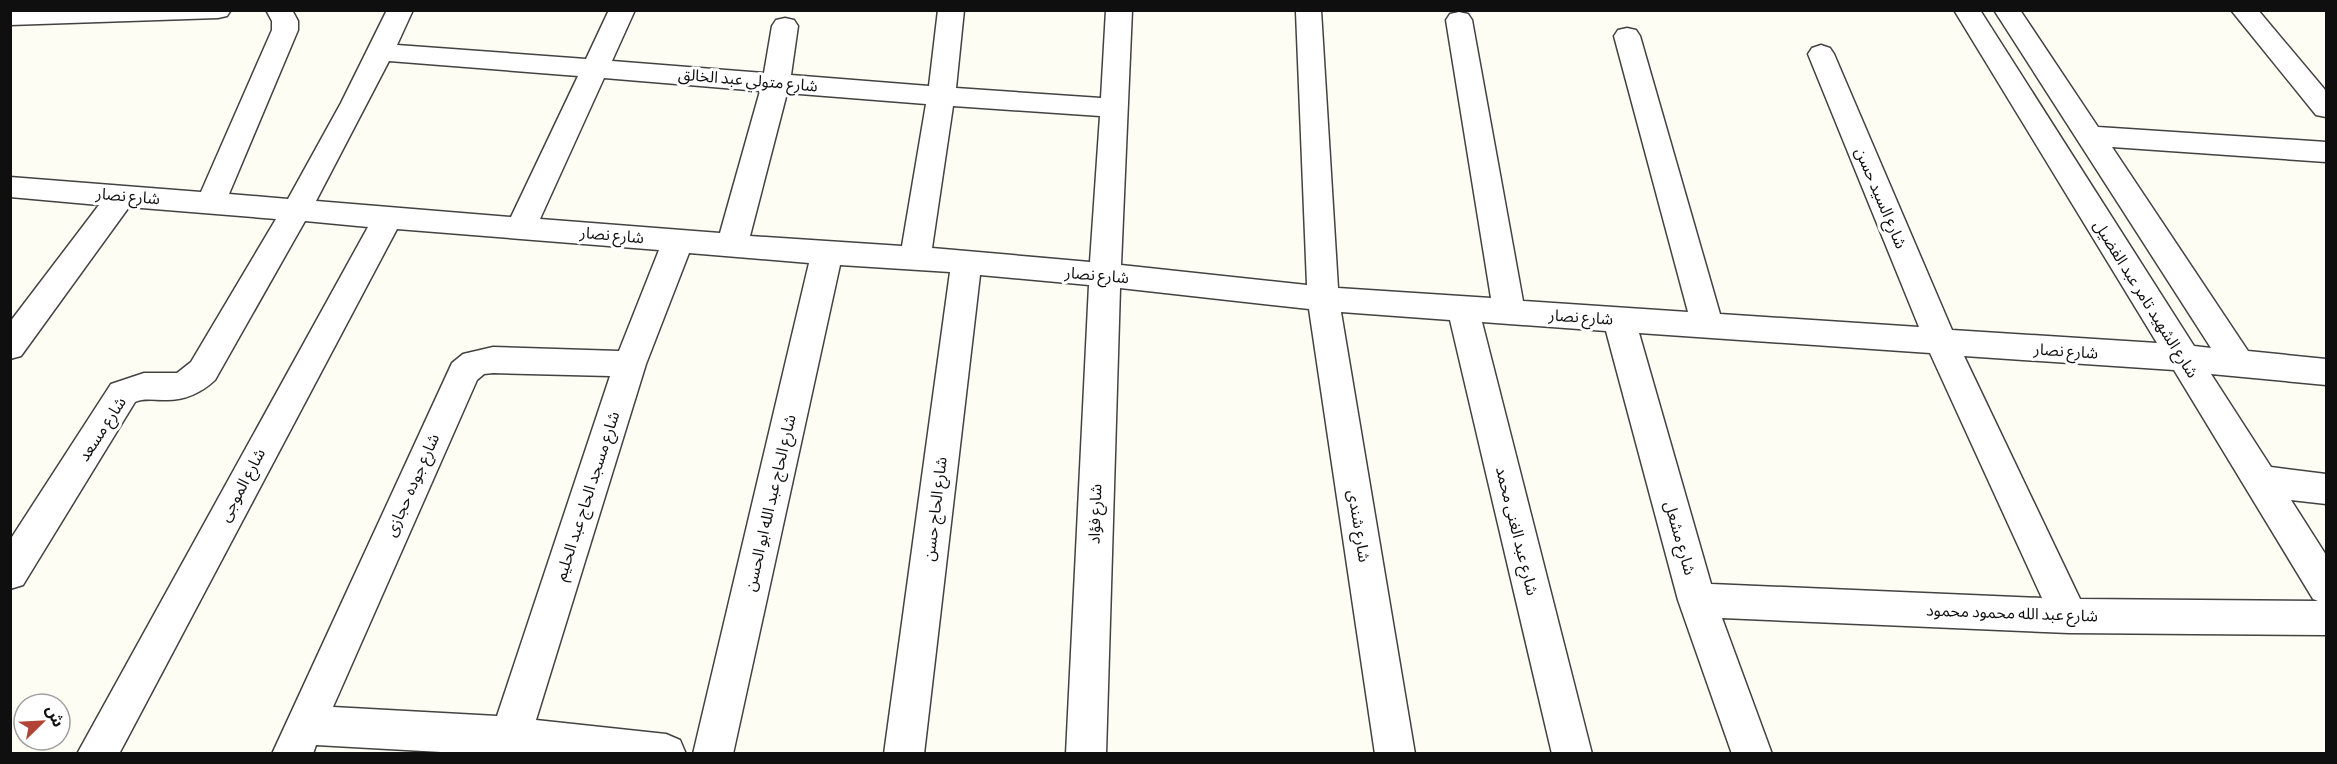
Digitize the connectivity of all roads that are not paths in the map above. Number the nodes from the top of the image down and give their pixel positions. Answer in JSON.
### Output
{"nodes":[{"id":1,"x":218,"y":10,"type":"edge"},
{"id":2,"x":279,"y":10,"type":"edge"},
{"id":3,"x":400,"y":10,"type":"edge"},
{"id":4,"x":622,"y":10,"type":"edge"},
{"id":5,"x":951,"y":10,"type":"edge"},
{"id":6,"x":1119,"y":10,"type":"edge"},
{"id":7,"x":1966,"y":10,"type":"edge"},
{"id":8,"x":2007,"y":10,"type":"edge"},
{"id":9,"x":2244,"y":10,"type":"edge"},
{"id":10,"x":136,"y":12,"type":"edge"},
{"id":11,"x":1309,"y":12,"type":"edge"},
{"id":12,"x":10,"y":17,"type":"edge"},
{"id":13,"x":1459,"y":20,"type":"dead end"},
{"id":14,"x":785,"y":26,"type":"dead end"},
{"id":15,"x":1627,"y":36,"type":"dead end"},
{"id":16,"x":381,"y":52,"type":"junction"},
{"id":17,"x":1821,"y":54,"type":"dead end"},
{"id":18,"x":596,"y":67,"type":"junction"},
{"id":19,"x":776,"y":83,"type":"junction"},
{"id":20,"x":941,"y":96,"type":"junction"},
{"id":21,"x":1114,"y":108,"type":"junction"},
{"id":22,"x":2326,"y":108,"type":"edge"},
{"id":23,"x":2090,"y":136,"type":"junction"},
{"id":24,"x":2326,"y":152,"type":"edge"},
{"id":25,"x":15,"y":194,"type":"edge"},
{"id":26,"x":121,"y":196,"type":"junction"},
{"id":27,"x":211,"y":203,"type":"junction"},
{"id":28,"x":297,"y":210,"type":"junction"},
{"id":29,"x":388,"y":217,"type":"junction"},
{"id":30,"x":521,"y":228,"type":"junction"},
{"id":31,"x":678,"y":241,"type":"junction"},
{"id":32,"x":732,"y":245,"type":"junction"},
{"id":33,"x":827,"y":253,"type":"junction"},
{"id":34,"x":915,"y":258,"type":"junction"},
{"id":35,"x":966,"y":264,"type":"junction"},
{"id":36,"x":1105,"y":275,"type":"junction"},
{"id":37,"x":1323,"y":299,"type":"junction"},
{"id":38,"x":1462,"y":309,"type":"junction"},
{"id":39,"x":1509,"y":312,"type":"junction"},
{"id":40,"x":1619,"y":320,"type":"junction"},
{"id":41,"x":1708,"y":326,"type":"junction"},
{"id":42,"x":1941,"y":342,"type":"junction"},
{"id":43,"x":10,"y":347,"type":"edge"},
{"id":44,"x":2183,"y":358,"type":"junction"},
{"id":45,"x":630,"y":364,"type":"junction"},
{"id":46,"x":2239,"y":364,"type":"junction"},
{"id":47,"x":2326,"y":372,"type":"edge"},
{"id":48,"x":2260,"y":481,"type":"junction"},
{"id":49,"x":2326,"y":489,"type":"edge"},
{"id":50,"x":10,"y":573,"type":"edge"},
{"id":51,"x":2326,"y":587,"type":"edge"},
{"id":52,"x":1697,"y":600,"type":"junction"},
{"id":53,"x":2069,"y":616,"type":"junction"},
{"id":54,"x":2326,"y":618,"type":"edge"},
{"id":55,"x":298,"y":739,"type":"edge"},
{"id":56,"x":508,"y":745,"type":"edge"},
{"id":57,"x":97,"y":753,"type":"edge"},
{"id":58,"x":666,"y":753,"type":"edge"},
{"id":59,"x":713,"y":753,"type":"edge"},
{"id":60,"x":904,"y":753,"type":"edge"},
{"id":61,"x":1086,"y":753,"type":"edge"},
{"id":62,"x":1395,"y":753,"type":"edge"},
{"id":63,"x":1572,"y":753,"type":"edge"},
{"id":64,"x":1752,"y":753,"type":"edge"}],
"edges":[{"from":1,"to":10,"type":"street"},
{"from":2,"to":27,"type":"street"},
{"from":3,"to":16,"type":"street","name":"شارع مسعد"},
{"from":4,"to":18,"type":"street"},
{"from":5,"to":20,"type":"street"},
{"from":6,"to":21,"type":"street","name":"شارع فؤاد"},
{"from":7,"to":44,"type":"street","name":"شارع الشهيد تامر عبد الفضيل"},
{"from":8,"to":23,"type":"street"},
{"from":9,"to":22,"type":"street"},
{"from":10,"to":12,"type":"street"},
{"from":11,"to":37,"type":"street","name":"شارع شندى"},
{"from":13,"to":39,"type":"street"},
{"from":14,"to":19,"type":"street"},
{"from":15,"to":41,"type":"street"},
{"from":16,"to":18,"type":"street","name":"شارع متولي عبد الخالق"},
{"from":16,"to":28,"type":"street","name":"شارع مسعد"},
{"from":17,"to":42,"type":"street","name":"شارع السيد حسن"},
{"from":18,"to":19,"type":"street","name":"شارع متولي عبد الخالق"},
{"from":18,"to":30,"type":"street"},
{"from":19,"to":20,"type":"street","name":"شارع متولي عبد الخالق"},
{"from":19,"to":32,"type":"street"},
{"from":20,"to":21,"type":"street","name":"شارع متولي عبد الخالق"},
{"from":20,"to":34,"type":"street"},
{"from":21,"to":36,"type":"street","name":"شارع فؤاد"},
{"from":23,"to":24,"type":"street"},
{"from":23,"to":46,"type":"street"},
{"from":25,"to":26,"type":"street","name":"شارع نصار"},
{"from":26,"to":27,"type":"street","name":"شارع نصار"},
{"from":26,"to":43,"type":"street"},
{"from":27,"to":28,"type":"street","name":"شارع نصار"},
{"from":28,"to":29,"type":"street","name":"شارع نصار"},
{"from":28,"to":50,"type":"street","name":"شارع مسعد"},
{"from":29,"to":30,"type":"street","name":"شارع نصار"},
{"from":29,"to":57,"type":"street","name":"شارع الموجى"},
{"from":30,"to":31,"type":"street","name":"شارع نصار"},
{"from":31,"to":32,"type":"street","name":"شارع نصار"},
{"from":31,"to":45,"type":"street","name":"شارع مسجد الحاج عبد الحليم"},
{"from":32,"to":33,"type":"street","name":"شارع نصار"},
{"from":33,"to":34,"type":"street","name":"شارع نصار"},
{"from":33,"to":59,"type":"street","name":"شارع الحاج عبد الله ابو الحسن"},
{"from":34,"to":35,"type":"street","name":"شارع نصار"},
{"from":35,"to":36,"type":"street","name":"شارع نصار"},
{"from":35,"to":60,"type":"street","name":"شارع الحاج حسن"},
{"from":36,"to":37,"type":"street","name":"شارع نصار"},
{"from":36,"to":61,"type":"street","name":"شارع فؤاد"},
{"from":37,"to":38,"type":"street","name":"شارع نصار"},
{"from":37,"to":62,"type":"street","name":"شارع شندى"},
{"from":38,"to":39,"type":"street","name":"شارع نصار"},
{"from":38,"to":63,"type":"street","name":"شارع عبد الغنى محمد"},
{"from":39,"to":40,"type":"street","name":"شارع نصار"},
{"from":40,"to":41,"type":"street","name":"شارع نصار"},
{"from":40,"to":52,"type":"street","name":"شارع مشعل"},
{"from":41,"to":42,"type":"street","name":"شارع نصار"},
{"from":42,"to":44,"type":"street","name":"شارع نصار"},
{"from":42,"to":53,"type":"street","name":"شارع السيد حسن"},
{"from":44,"to":46,"type":"street","name":"شارع نصار"},
{"from":44,"to":48,"type":"street","name":"شارع الشهيد تامر عبد الفضيل"},
{"from":45,"to":55,"type":"street","name":"شارع جوده حجازى"},
{"from":45,"to":56,"type":"street","name":"شارع مسجد الحاج عبد الحليم"},
{"from":46,"to":47,"type":"street","name":"شارع نصار"},
{"from":48,"to":49,"type":"street"},
{"from":48,"to":51,"type":"street","name":"شارع الشهيد تامر عبد الفضيل"},
{"from":52,"to":53,"type":"street","name":"شارع عبد الله محمود محمود"},
{"from":52,"to":64,"type":"street","name":"شارع مشعل"},
{"from":53,"to":54,"type":"street","name":"شارع عبد الله محمود محمود"},
{"from":55,"to":56,"type":"street"},
{"from":56,"to":58,"type":"street"}]}
